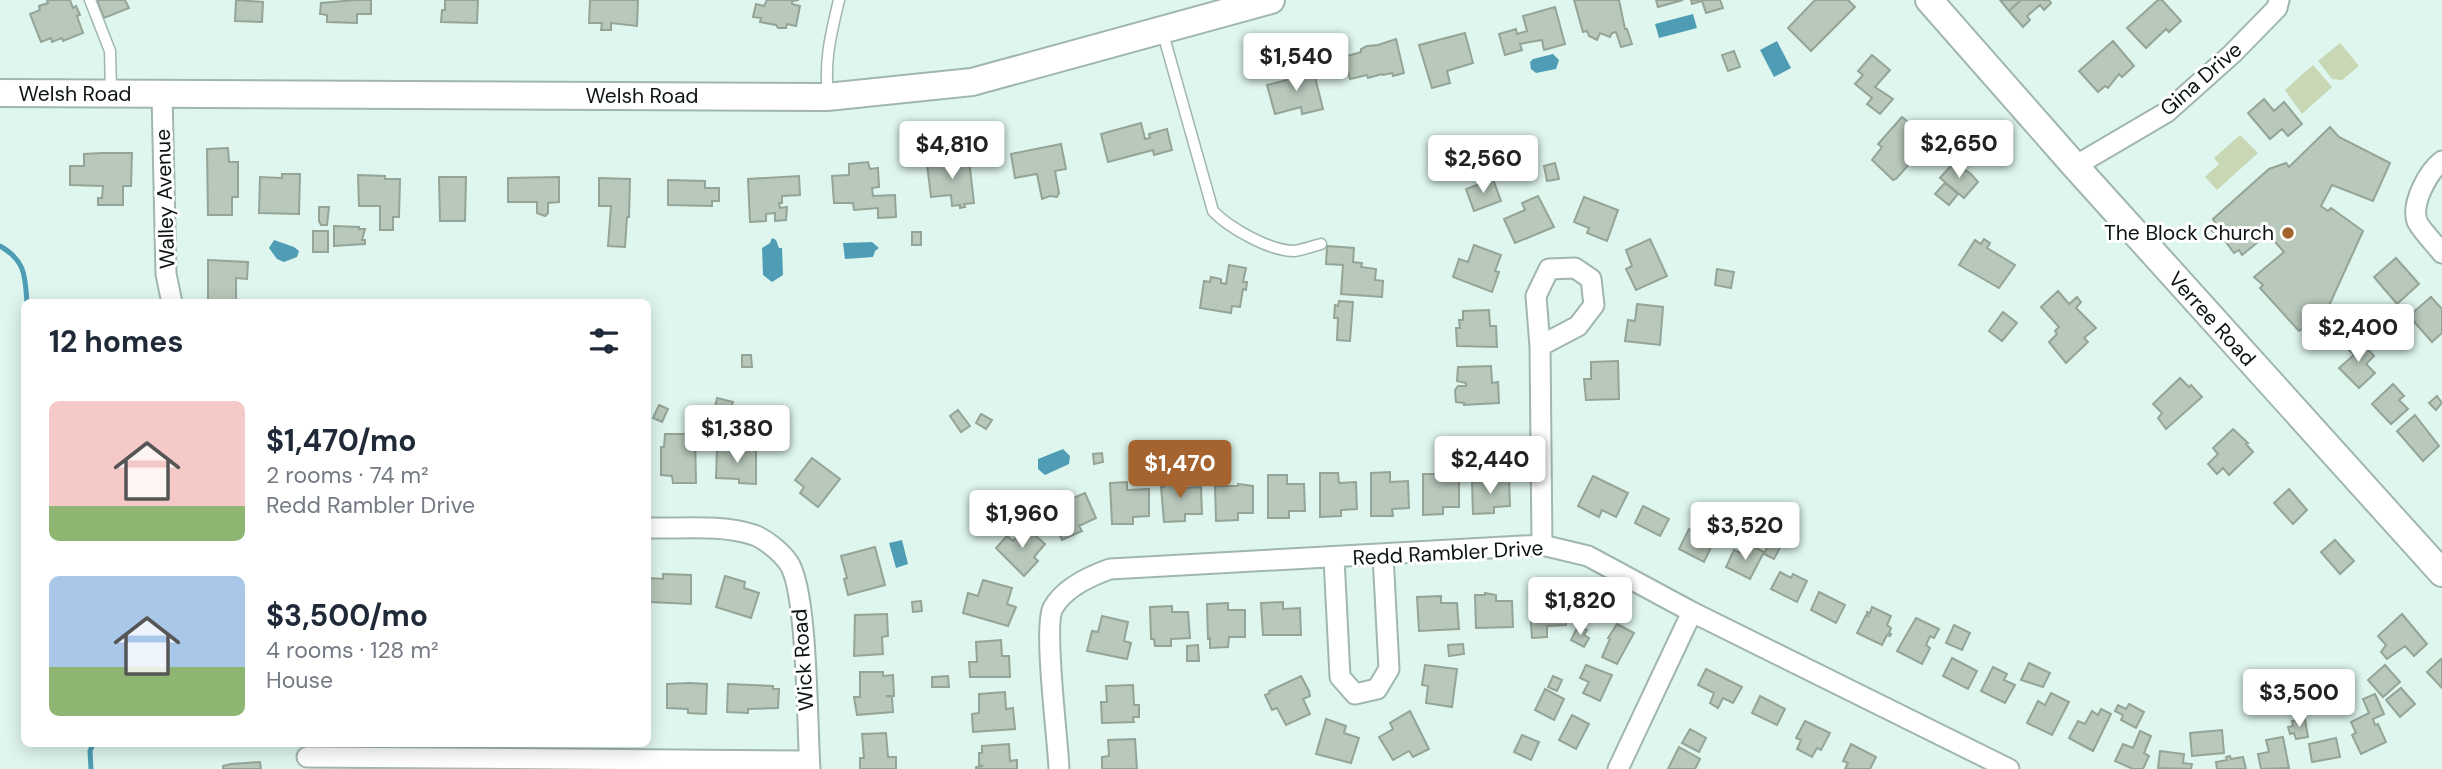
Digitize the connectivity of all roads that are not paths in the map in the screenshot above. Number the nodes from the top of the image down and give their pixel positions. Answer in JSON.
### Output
{"nodes":[{"id":1,"x":90,"y":0,"type":"edge"},
{"id":2,"x":839,"y":0,"type":"edge"},
{"id":3,"x":1271,"y":0,"type":"edge"},
{"id":4,"x":1929,"y":0,"type":"edge"},
{"id":5,"x":2279,"y":0,"type":"edge"},
{"id":6,"x":1162,"y":30,"type":"junction"},
{"id":7,"x":0,"y":93,"type":"edge"},
{"id":8,"x":111,"y":94,"type":"junction"},
{"id":9,"x":162,"y":94,"type":"junction"},
{"id":10,"x":828,"y":96,"type":"junction"},
{"id":11,"x":2442,"y":161,"type":"edge"},
{"id":12,"x":2075,"y":166,"type":"junction"},
{"id":13,"x":1321,"y":244,"type":"dead end"},
{"id":14,"x":2442,"y":253,"type":"edge"},
{"id":15,"x":171,"y":299,"type":"edge"},
{"id":16,"x":1540,"y":346,"type":"dead end"},
{"id":17,"x":651,"y":528,"type":"edge"},
{"id":18,"x":1542,"y":545,"type":"junction"},
{"id":19,"x":1383,"y":555,"type":"junction"},
{"id":20,"x":1334,"y":558,"type":"junction"},
{"id":21,"x":2442,"y":573,"type":"edge"},
{"id":22,"x":1692,"y":612,"type":"junction"},
{"id":23,"x":307,"y":756,"type":"edge"},
{"id":24,"x":809,"y":765,"type":"edge"},
{"id":25,"x":1059,"y":769,"type":"edge"},
{"id":26,"x":1618,"y":769,"type":"edge"},
{"id":27,"x":2009,"y":769,"type":"edge"}],
"edges":[{"from":1,"to":8,"type":"lane"},
{"from":2,"to":10,"type":"lane"},
{"from":3,"to":6,"type":"main road","name":"Welsh Road"},
{"from":4,"to":12,"type":"main road","name":"Verree Road"},
{"from":5,"to":12,"type":"street","name":"Gina Drive"},
{"from":6,"to":10,"type":"main road","name":"Welsh Road"},
{"from":6,"to":13,"type":"lane"},
{"from":7,"to":8,"type":"main road","name":"Welsh Road"},
{"from":8,"to":9,"type":"main road","name":"Welsh Road"},
{"from":9,"to":10,"type":"main road","name":"Welsh Road"},
{"from":9,"to":15,"type":"street","name":"Walley Avenue"},
{"from":11,"to":14,"type":"street"},
{"from":12,"to":21,"type":"main road","name":"Verree Road"},
{"from":16,"to":18,"type":"street"},
{"from":17,"to":24,"type":"street","name":"Wick Road"},
{"from":18,"to":19,"type":"street","name":"Redd Rambler Drive"},
{"from":18,"to":22,"type":"street","name":"Redd Rambler Drive"},
{"from":19,"to":20,"type":"street","name":"Redd Rambler Drive"},
{"from":19,"to":20,"type":"street"},
{"from":20,"to":25,"type":"street","name":"Redd Rambler Drive"},
{"from":22,"to":26,"type":"street"},
{"from":22,"to":27,"type":"street","name":"Redd Rambler Drive"},
{"from":23,"to":24,"type":"street"}]}
